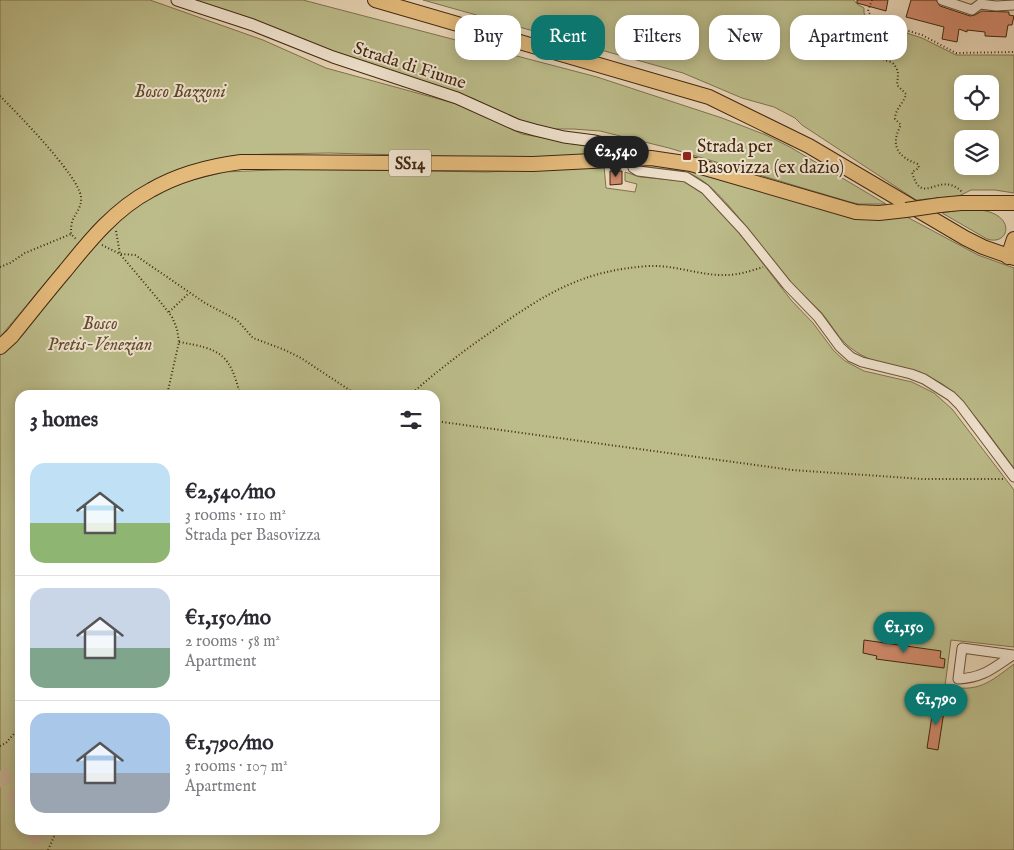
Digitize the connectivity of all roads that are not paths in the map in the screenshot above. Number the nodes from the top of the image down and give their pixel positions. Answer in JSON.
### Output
{"nodes":[{"id":1,"x":177,"y":0,"type":"edge"},
{"id":2,"x":375,"y":0,"type":"edge"},
{"id":3,"x":384,"y":0,"type":"edge"},
{"id":4,"x":942,"y":0,"type":"edge"},
{"id":5,"x":1014,"y":5,"type":"edge"},
{"id":6,"x":415,"y":11,"type":"junction"},
{"id":7,"x":632,"y":159,"type":"junction"},
{"id":8,"x":1014,"y":203,"type":"edge"},
{"id":9,"x":1014,"y":239,"type":"edge"},
{"id":10,"x":1011,"y":257,"type":"edge"},
{"id":11,"x":0,"y":347,"type":"edge"},
{"id":12,"x":1012,"y":478,"type":"edge"},
{"id":13,"x":1014,"y":655,"type":"edge"}],
"edges":[{"from":1,"to":7,"type":"street","name":"Strada di Fiume"},
{"from":2,"to":6,"type":"main road"},
{"from":3,"to":6,"type":"street"},
{"from":4,"to":5,"type":"street"},
{"from":6,"to":10,"type":"main road"},
{"from":7,"to":8,"type":"main road","number":"SS14","bridge":true},
{"from":7,"to":11,"type":"main road","number":"SS14"},
{"from":7,"to":12,"type":"street"},
{"from":9,"to":10,"type":"main road"},
{"from":13,"to":13,"type":"street"}]}
